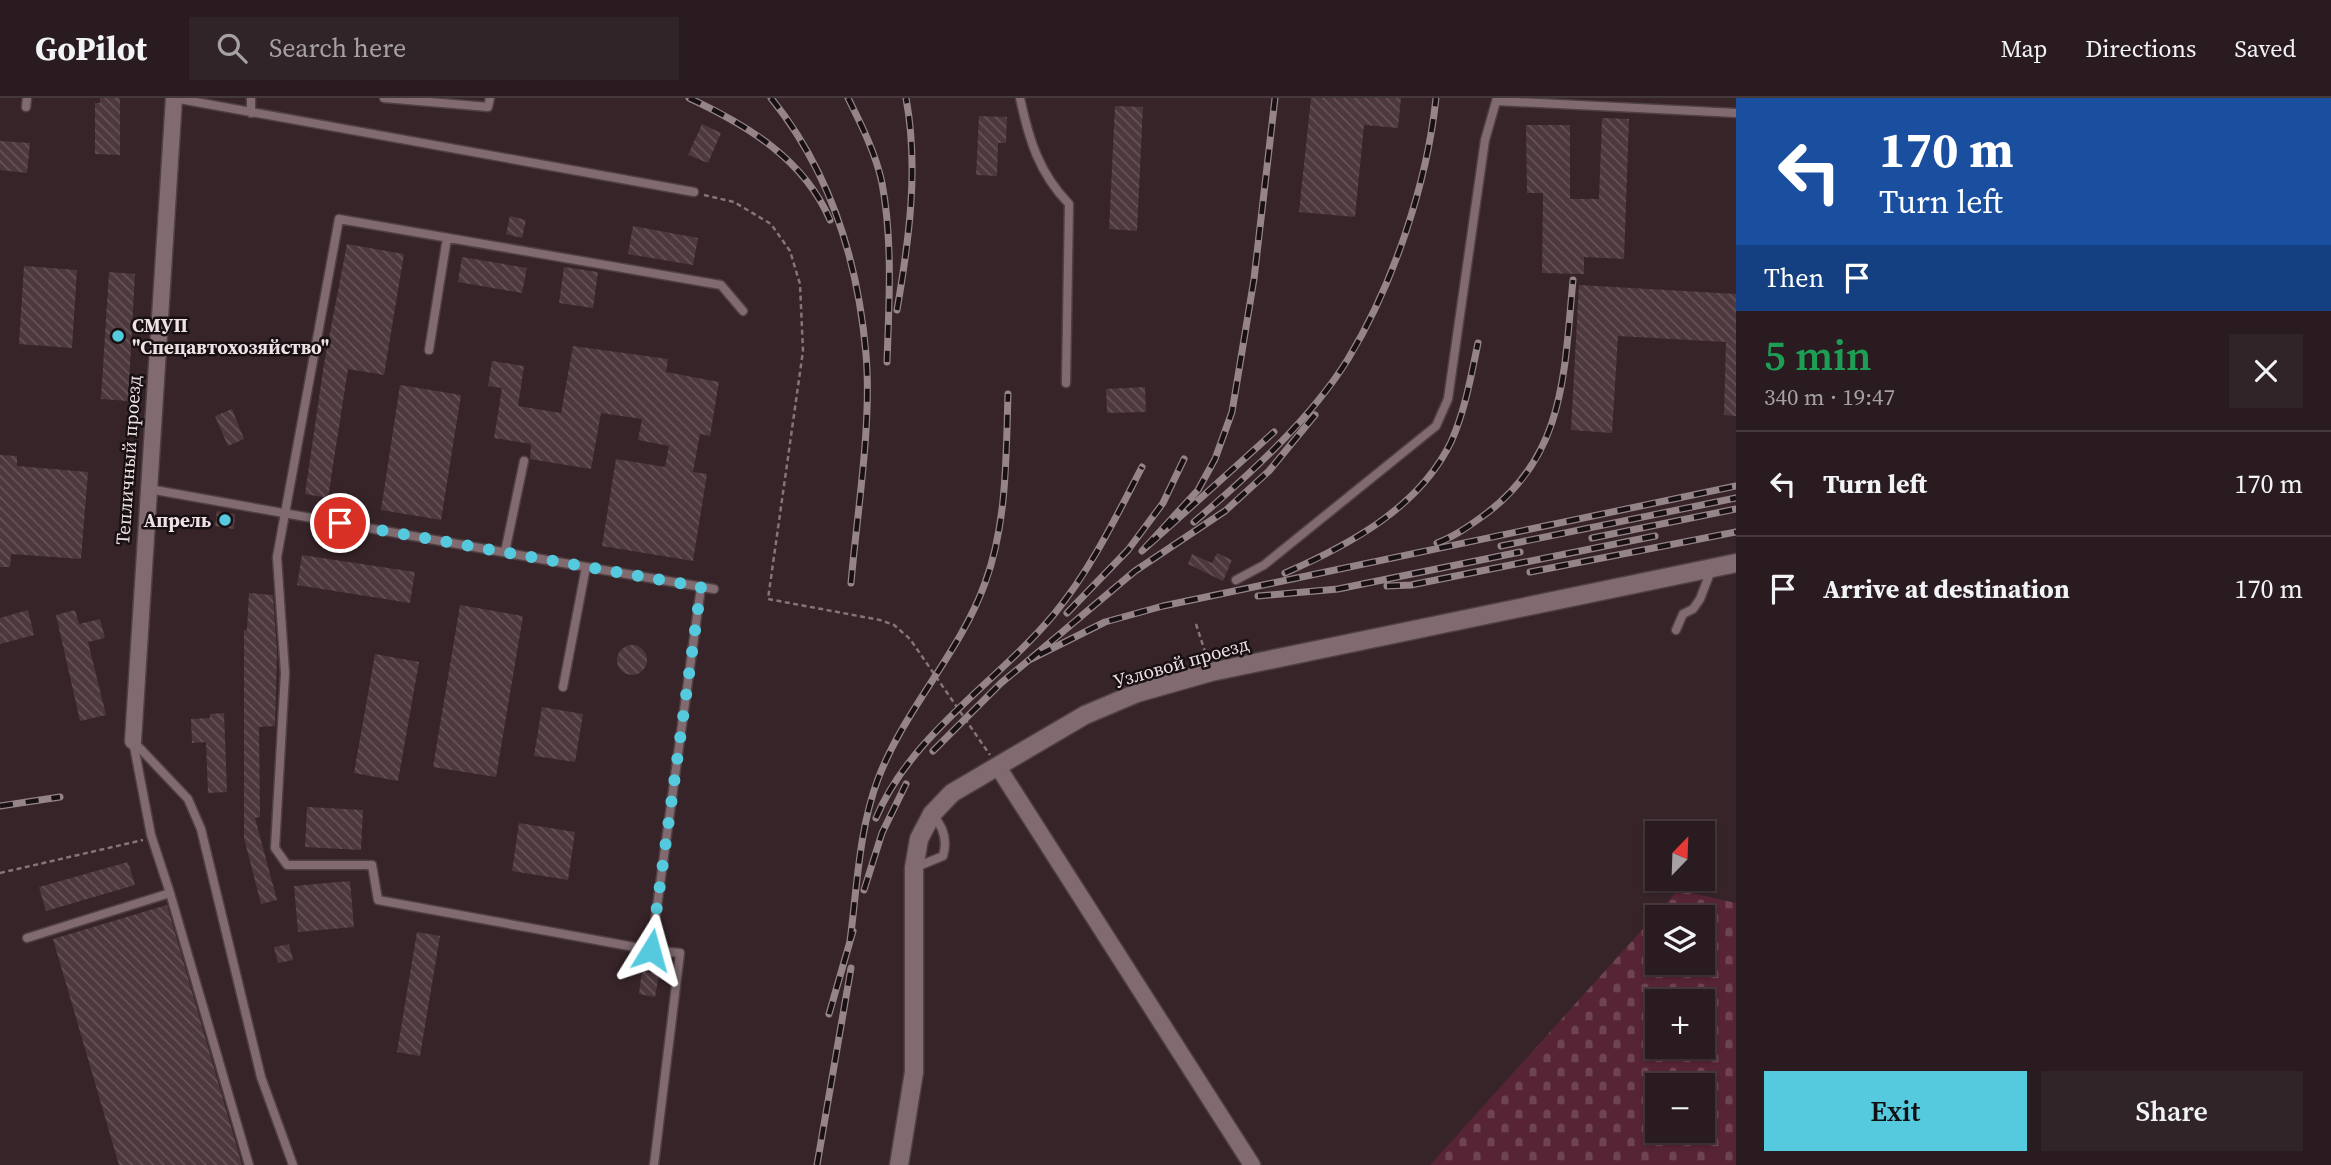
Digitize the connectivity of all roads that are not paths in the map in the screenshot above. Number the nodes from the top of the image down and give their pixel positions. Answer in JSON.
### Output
{"nodes":[{"id":1,"x":174,"y":98,"type":"edge"},
{"id":2,"x":251,"y":98,"type":"edge"},
{"id":3,"x":387,"y":98,"type":"edge"},
{"id":4,"x":490,"y":98,"type":"edge"},
{"id":5,"x":1020,"y":98,"type":"edge"},
{"id":6,"x":1497,"y":100,"type":"edge"},
{"id":7,"x":251,"y":113,"type":"junction"},
{"id":8,"x":1736,"y":113,"type":"edge"},
{"id":9,"x":694,"y":192,"type":"road end"},
{"id":10,"x":447,"y":238,"type":"junction"},
{"id":11,"x":743,"y":311,"type":"dead end"},
{"id":12,"x":429,"y":350,"type":"dead end"},
{"id":13,"x":1066,"y":383,"type":"dead end"},
{"id":14,"x":524,"y":461,"type":"dead end"},
{"id":15,"x":146,"y":488,"type":"junction"},
{"id":16,"x":285,"y":513,"type":"junction"},
{"id":17,"x":505,"y":552,"type":"junction"},
{"id":18,"x":1736,"y":563,"type":"edge"},
{"id":19,"x":586,"y":567,"type":"junction"},
{"id":20,"x":1712,"y":567,"type":"junction"},
{"id":21,"x":1236,"y":580,"type":"dead end"},
{"id":22,"x":701,"y":587,"type":"junction"},
{"id":23,"x":714,"y":589,"type":"dead end"},
{"id":24,"x":1676,"y":630,"type":"dead end"},
{"id":25,"x":563,"y":687,"type":"dead end"},
{"id":26,"x":133,"y":741,"type":"junction"},
{"id":27,"x":998,"y":766,"type":"junction"},
{"id":28,"x":932,"y":814,"type":"junction"},
{"id":29,"x":914,"y":868,"type":"junction"},
{"id":30,"x":170,"y":893,"type":"junction"},
{"id":31,"x":27,"y":938,"type":"dead end"},
{"id":32,"x":651,"y":950,"type":"junction"},
{"id":33,"x":249,"y":1165,"type":"edge"},
{"id":34,"x":293,"y":1165,"type":"edge"},
{"id":35,"x":654,"y":1165,"type":"edge"},
{"id":36,"x":899,"y":1165,"type":"edge"},
{"id":37,"x":1252,"y":1165,"type":"edge"}],
"edges":[{"from":1,"to":7,"type":"lane"},
{"from":1,"to":15,"type":"street","name":"Тепличный проезд"},
{"from":2,"to":7,"type":"lane"},
{"from":3,"to":4,"type":"lane"},
{"from":5,"to":13,"type":"lane"},
{"from":6,"to":8,"type":"lane"},
{"from":6,"to":21,"type":"lane"},
{"from":7,"to":9,"type":"lane"},
{"from":10,"to":11,"type":"lane"},
{"from":10,"to":12,"type":"lane"},
{"from":10,"to":16,"type":"lane"},
{"from":14,"to":17,"type":"lane"},
{"from":15,"to":16,"type":"lane"},
{"from":15,"to":26,"type":"street","name":"Тепличный проезд"},
{"from":16,"to":17,"type":"lane"},
{"from":16,"to":32,"type":"lane"},
{"from":17,"to":19,"type":"lane"},
{"from":18,"to":20,"type":"street","name":"Узловой проезд"},
{"from":19,"to":22,"type":"lane"},
{"from":19,"to":25,"type":"lane"},
{"from":20,"to":24,"type":"lane"},
{"from":20,"to":27,"type":"street","name":"Узловой проезд"},
{"from":22,"to":23,"type":"lane"},
{"from":22,"to":32,"type":"lane"},
{"from":26,"to":30,"type":"lane"},
{"from":26,"to":34,"type":"lane"},
{"from":27,"to":28,"type":"street","name":"Узловой проезд"},
{"from":27,"to":37,"type":"street"},
{"from":28,"to":29,"type":"street","name":"Узловой проезд"},
{"from":28,"to":29,"type":"lane"},
{"from":29,"to":36,"type":"street","name":"Узловой проезд"},
{"from":30,"to":31,"type":"lane"},
{"from":30,"to":33,"type":"lane"},
{"from":32,"to":35,"type":"lane"}]}
